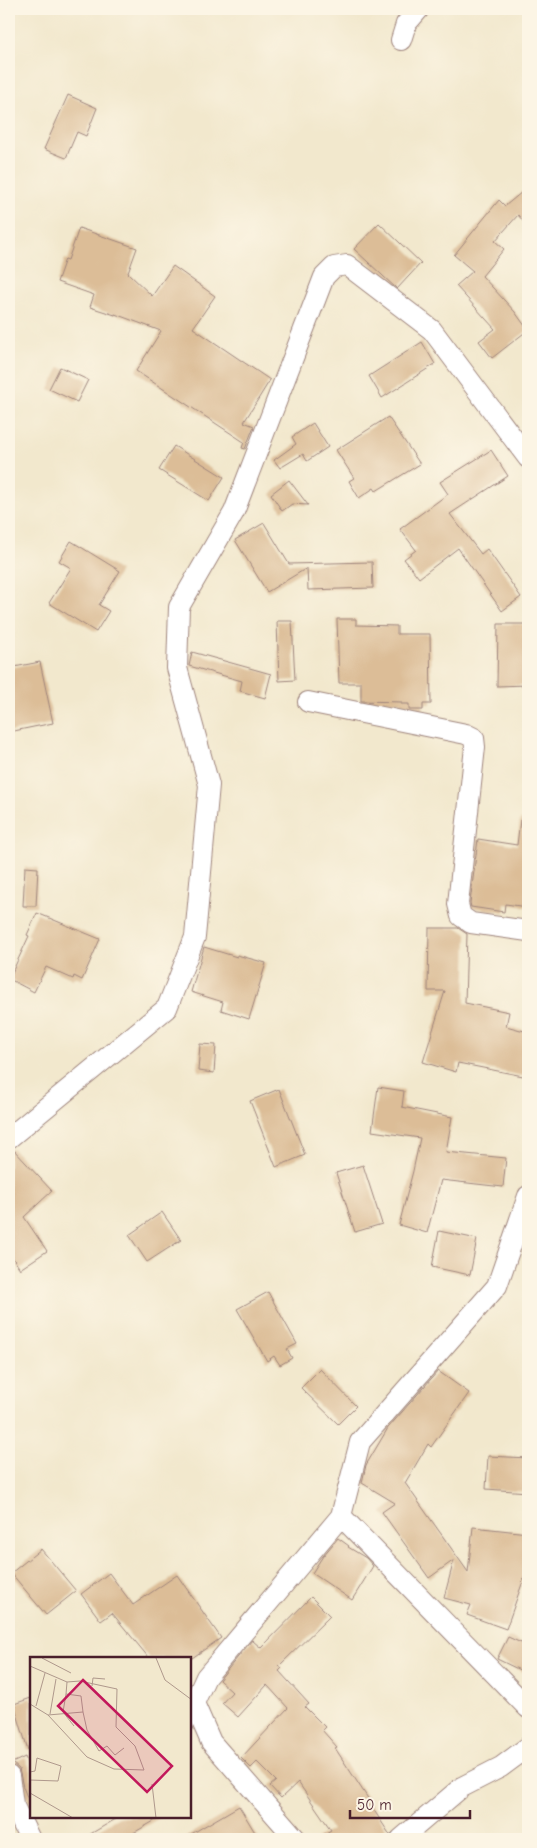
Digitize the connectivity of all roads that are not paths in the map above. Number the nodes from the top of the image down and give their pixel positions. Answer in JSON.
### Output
{"nodes":[{"id":1,"x":419,"y":9,"type":"edge"},
{"id":2,"x":401,"y":40,"type":"dead end"},
{"id":3,"x":528,"y":458,"type":"edge"},
{"id":4,"x":308,"y":702,"type":"dead end"},
{"id":5,"x":528,"y":931,"type":"edge"},
{"id":6,"x":9,"y":1138,"type":"edge"},
{"id":7,"x":528,"y":1196,"type":"edge"},
{"id":8,"x":341,"y":1516,"type":"junction"},
{"id":9,"x":528,"y":1708,"type":"edge"},
{"id":10,"x":528,"y":1747,"type":"edge"},
{"id":11,"x":9,"y":1776,"type":"edge"},
{"id":12,"x":30,"y":1839,"type":"edge"},
{"id":13,"x":296,"y":1839,"type":"edge"},
{"id":14,"x":401,"y":1839,"type":"edge"}],
"edges":[{"from":1,"to":2,"type":"street"},
{"from":3,"to":6,"type":"street"},
{"from":4,"to":5,"type":"street"},
{"from":7,"to":8,"type":"street"},
{"from":8,"to":9,"type":"street"},
{"from":8,"to":13,"type":"street"},
{"from":10,"to":14,"type":"street"},
{"from":11,"to":12,"type":"street"}]}
